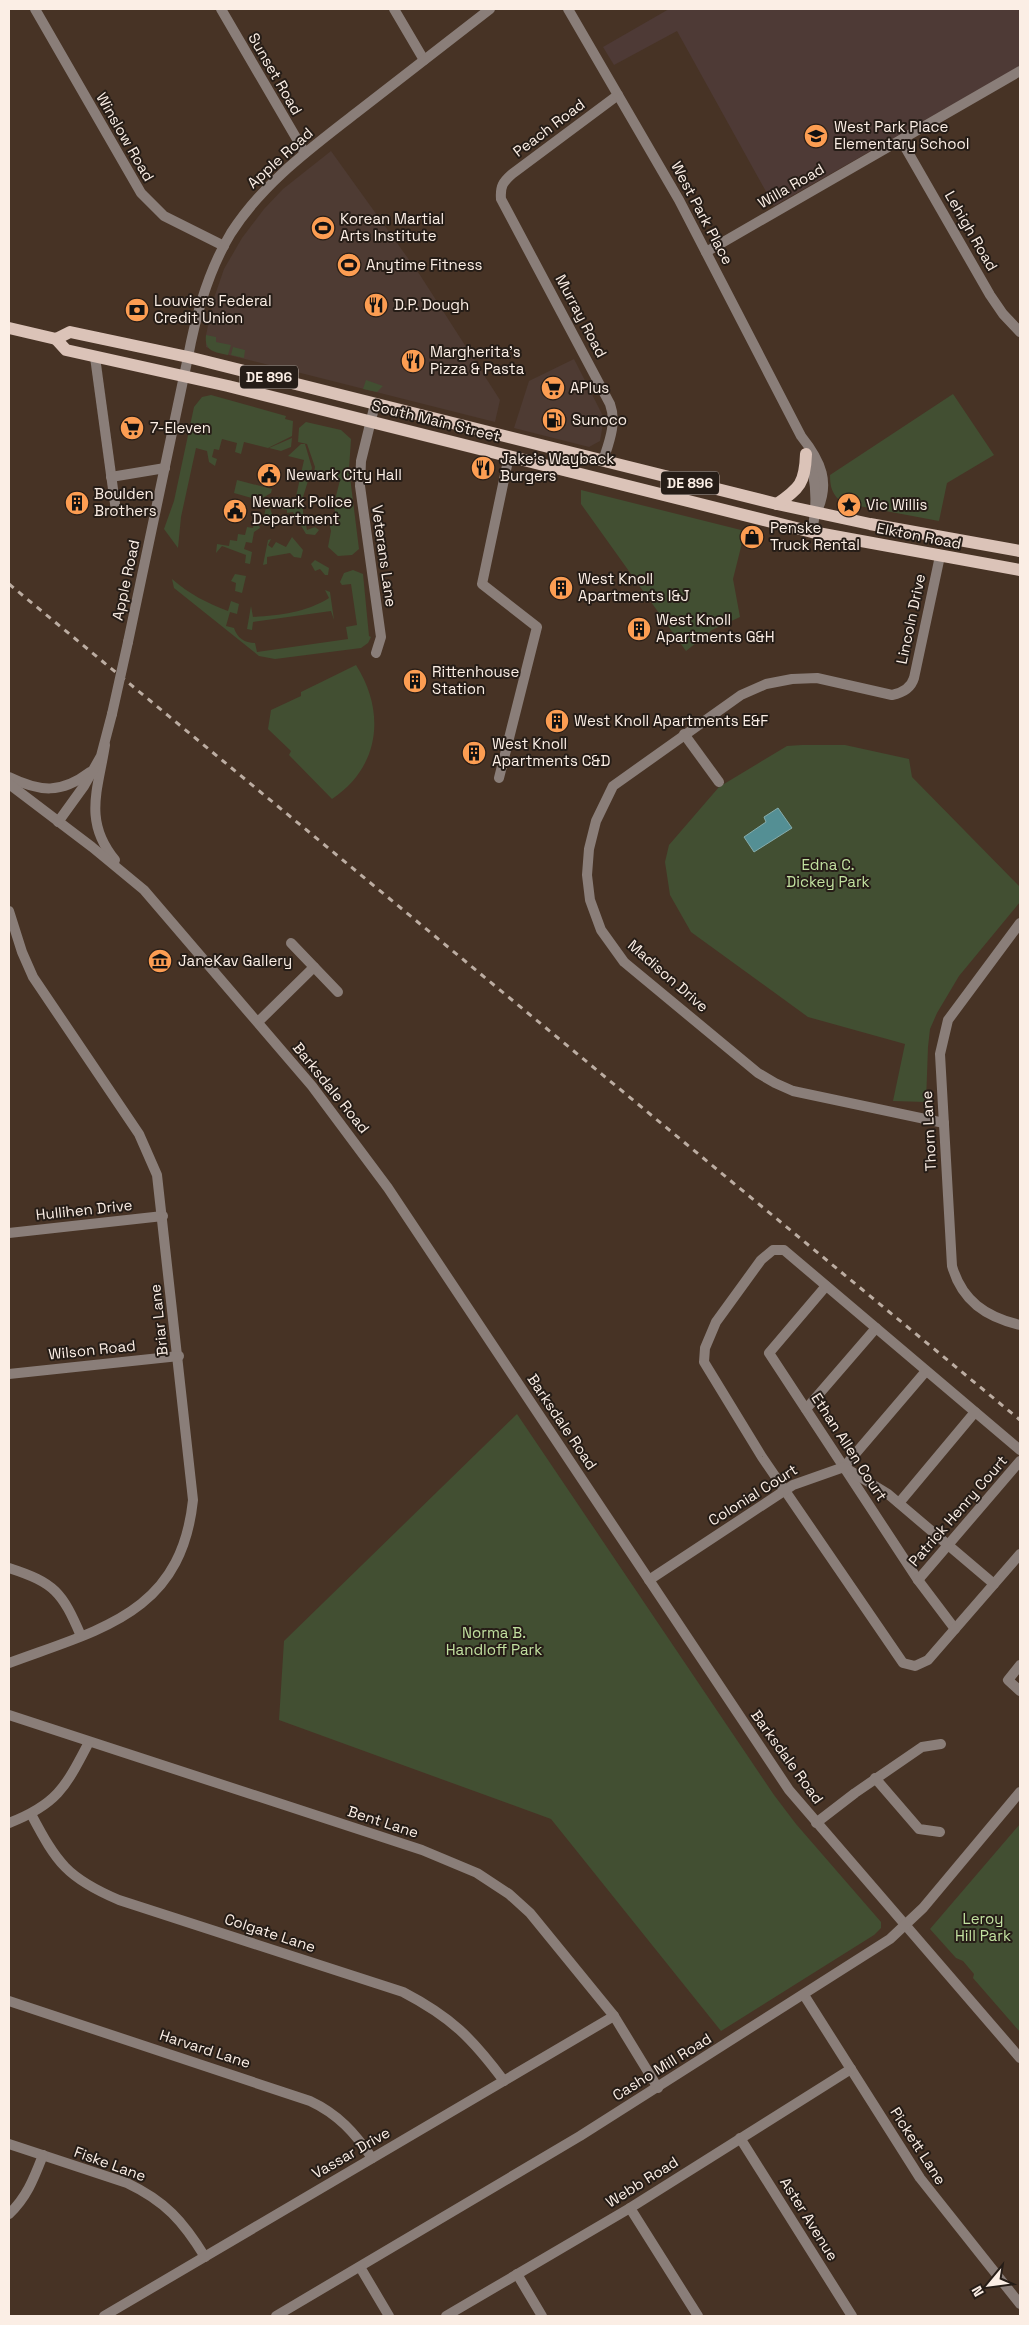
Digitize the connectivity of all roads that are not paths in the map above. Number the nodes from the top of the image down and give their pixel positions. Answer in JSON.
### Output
{"nodes":[{"id":1,"x":35,"y":9,"type":"edge"},
{"id":2,"x":221,"y":9,"type":"edge"},
{"id":3,"x":394,"y":9,"type":"edge"},
{"id":4,"x":490,"y":9,"type":"edge"},
{"id":5,"x":568,"y":9,"type":"edge"},
{"id":6,"x":424,"y":60,"type":"junction"},
{"id":7,"x":1020,"y":71,"type":"edge"},
{"id":8,"x":618,"y":95,"type":"junction"},
{"id":9,"x":901,"y":140,"type":"junction"},
{"id":10,"x":305,"y":153,"type":"junction"},
{"id":11,"x":500,"y":188,"type":"joint"},
{"id":12,"x":224,"y":246,"type":"junction"},
{"id":13,"x":706,"y":252,"type":"junction"},
{"id":14,"x":9,"y":328,"type":"edge"},
{"id":15,"x":1020,"y":332,"type":"edge"},
{"id":16,"x":56,"y":339,"type":"junction"},
{"id":17,"x":95,"y":356,"type":"junction"},
{"id":18,"x":188,"y":358,"type":"junction"},
{"id":19,"x":184,"y":376,"type":"junction"},
{"id":20,"x":375,"y":404,"type":"junction"},
{"id":21,"x":370,"y":422,"type":"junction"},
{"id":22,"x":801,"y":436,"type":"junction"},
{"id":23,"x":508,"y":437,"type":"junction"},
{"id":24,"x":534,"y":444,"type":"junction"},
{"id":25,"x":486,"y":450,"type":"junction"},
{"id":26,"x":806,"y":454,"type":"junction"},
{"id":27,"x":510,"y":456,"type":"junction"},
{"id":28,"x":603,"y":461,"type":"junction"},
{"id":29,"x":165,"y":468,"type":"junction"},
{"id":30,"x":111,"y":477,"type":"junction"},
{"id":31,"x":777,"y":504,"type":"junction"},
{"id":32,"x":116,"y":511,"type":"dead end"},
{"id":33,"x":816,"y":513,"type":"junction"},
{"id":34,"x":812,"y":532,"type":"junction"},
{"id":35,"x":1020,"y":552,"type":"edge"},
{"id":36,"x":940,"y":556,"type":"junction"},
{"id":37,"x":1020,"y":570,"type":"edge"},
{"id":38,"x":376,"y":653,"type":"dead end"},
{"id":39,"x":909,"y":687,"type":"joint"},
{"id":40,"x":684,"y":734,"type":"junction"},
{"id":41,"x":105,"y":745,"type":"junction"},
{"id":42,"x":94,"y":768,"type":"junction"},
{"id":43,"x":9,"y":777,"type":"edge"},
{"id":44,"x":499,"y":778,"type":"dead end"},
{"id":45,"x":719,"y":782,"type":"dead end"},
{"id":46,"x":9,"y":784,"type":"edge"},
{"id":47,"x":58,"y":822,"type":"junction"},
{"id":48,"x":133,"y":880,"type":"junction"},
{"id":49,"x":9,"y":911,"type":"edge"},
{"id":50,"x":1020,"y":923,"type":"edge"},
{"id":51,"x":291,"y":943,"type":"dead end"},
{"id":52,"x":314,"y":967,"type":"junction"},
{"id":53,"x":338,"y":992,"type":"dead end"},
{"id":54,"x":258,"y":1022,"type":"junction"},
{"id":55,"x":944,"y":1123,"type":"junction"},
{"id":56,"x":163,"y":1216,"type":"junction"},
{"id":57,"x":9,"y":1233,"type":"edge"},
{"id":58,"x":826,"y":1286,"type":"junction"},
{"id":59,"x":1020,"y":1325,"type":"edge"},
{"id":60,"x":876,"y":1328,"type":"junction"},
{"id":61,"x":178,"y":1356,"type":"junction"},
{"id":62,"x":926,"y":1371,"type":"junction"},
{"id":63,"x":9,"y":1374,"type":"edge"},
{"id":64,"x":806,"y":1409,"type":"junction"},
{"id":65,"x":975,"y":1412,"type":"junction"},
{"id":66,"x":1020,"y":1450,"type":"edge"},
{"id":67,"x":1020,"y":1461,"type":"edge"},
{"id":68,"x":844,"y":1467,"type":"junction"},
{"id":69,"x":785,"y":1490,"type":"junction"},
{"id":70,"x":899,"y":1503,"type":"junction"},
{"id":71,"x":948,"y":1545,"type":"junction"},
{"id":72,"x":1020,"y":1554,"type":"edge"},
{"id":73,"x":9,"y":1568,"type":"edge"},
{"id":74,"x":649,"y":1580,"type":"junction"},
{"id":75,"x":918,"y":1580,"type":"junction"},
{"id":76,"x":994,"y":1584,"type":"junction"},
{"id":77,"x":955,"y":1629,"type":"junction"},
{"id":78,"x":81,"y":1636,"type":"junction"},
{"id":79,"x":9,"y":1663,"type":"edge"},
{"id":80,"x":1020,"y":1666,"type":"edge"},
{"id":81,"x":1020,"y":1691,"type":"edge"},
{"id":82,"x":9,"y":1715,"type":"edge"},
{"id":83,"x":89,"y":1742,"type":"junction"},
{"id":84,"x":941,"y":1744,"type":"dead end"},
{"id":85,"x":875,"y":1778,"type":"junction"},
{"id":86,"x":1020,"y":1792,"type":"edge"},
{"id":87,"x":31,"y":1814,"type":"junction"},
{"id":88,"x":9,"y":1823,"type":"edge"},
{"id":89,"x":816,"y":1823,"type":"junction"},
{"id":90,"x":940,"y":1832,"type":"dead end"},
{"id":91,"x":906,"y":1926,"type":"junction"},
{"id":92,"x":804,"y":1995,"type":"junction"},
{"id":93,"x":9,"y":2001,"type":"edge"},
{"id":94,"x":614,"y":2016,"type":"junction"},
{"id":95,"x":1020,"y":2058,"type":"edge"},
{"id":96,"x":851,"y":2069,"type":"junction"},
{"id":97,"x":504,"y":2081,"type":"junction"},
{"id":98,"x":658,"y":2088,"type":"junction"},
{"id":99,"x":740,"y":2138,"type":"junction"},
{"id":100,"x":9,"y":2144,"type":"edge"},
{"id":101,"x":43,"y":2155,"type":"junction"},
{"id":102,"x":372,"y":2158,"type":"junction"},
{"id":103,"x":630,"y":2208,"type":"junction"},
{"id":104,"x":9,"y":2214,"type":"edge"},
{"id":105,"x":205,"y":2256,"type":"junction"},
{"id":106,"x":360,"y":2267,"type":"junction"},
{"id":107,"x":518,"y":2274,"type":"junction"},
{"id":108,"x":1020,"y":2304,"type":"edge"},
{"id":109,"x":104,"y":2316,"type":"edge"},
{"id":110,"x":276,"y":2316,"type":"edge"},
{"id":111,"x":389,"y":2316,"type":"edge"},
{"id":112,"x":446,"y":2316,"type":"edge"},
{"id":113,"x":542,"y":2316,"type":"edge"},
{"id":114,"x":698,"y":2316,"type":"edge"},
{"id":115,"x":852,"y":2316,"type":"edge"}],
"edges":[{"from":1,"to":12,"type":"street","name":"Winslow Road"},
{"from":2,"to":10,"type":"street","name":"Sunset Road"},
{"from":3,"to":6,"type":"street"},
{"from":4,"to":6,"type":"street","name":"Apple Road"},
{"from":5,"to":8,"type":"street","name":"West Park Place"},
{"from":6,"to":10,"type":"street","name":"Apple Road"},
{"from":7,"to":9,"type":"street","name":"Willa Road"},
{"from":8,"to":11,"type":"street","name":"Peach Road"},
{"from":8,"to":13,"type":"street","name":"West Park Place"},
{"from":9,"to":13,"type":"street","name":"Willa Road"},
{"from":9,"to":15,"type":"street","name":"Lehigh Road"},
{"from":10,"to":12,"type":"street","name":"Apple Road"},
{"from":11,"to":28,"type":"street","name":"Murray Road"},
{"from":12,"to":18,"type":"street","name":"Apple Road"},
{"from":13,"to":22,"type":"street","name":"West Park Place"},
{"from":14,"to":16,"type":"main road","name":"South Main Street","number":"DE 896"},
{"from":16,"to":17,"type":"main road","name":"South Main Street","number":"DE 896"},
{"from":16,"to":18,"type":"main road","name":"South Main Street","number":"DE 896"},
{"from":17,"to":19,"type":"main road","name":"South Main Street","number":"DE 896"},
{"from":17,"to":30,"type":"street"},
{"from":18,"to":19,"type":"street","name":"Apple Road"},
{"from":18,"to":20,"type":"main road","name":"South Main Street","number":"DE 896"},
{"from":19,"to":21,"type":"main road","name":"South Main Street","number":"DE 896"},
{"from":19,"to":29,"type":"street","name":"Apple Road"},
{"from":20,"to":21,"type":"street","name":"Veterans Lane"},
{"from":20,"to":23,"type":"main road","name":"South Main Street","number":"DE 896"},
{"from":21,"to":25,"type":"main road","name":"South Main Street","number":"DE 896"},
{"from":21,"to":38,"type":"street","name":"Veterans Lane"},
{"from":22,"to":26,"type":"street","name":"West Park Place"},
{"from":22,"to":33,"type":"street","name":"West Park Place"},
{"from":23,"to":24,"type":"main road","name":"South Main Street","number":"DE 896"},
{"from":23,"to":25,"type":"main road"},
{"from":24,"to":27,"type":"main road"},
{"from":24,"to":28,"type":"main road","name":"South Main Street","number":"DE 896"},
{"from":25,"to":27,"type":"main road","name":"South Main Street","number":"DE 896"},
{"from":26,"to":31,"type":"main road"},
{"from":26,"to":33,"type":"street","name":"West Park Place"},
{"from":27,"to":34,"type":"main road","name":"South Main Street","number":"DE 896"},
{"from":27,"to":44,"type":"street"},
{"from":28,"to":31,"type":"main road","name":"South Main Street","number":"DE 896"},
{"from":29,"to":30,"type":"street"},
{"from":29,"to":41,"type":"street","name":"Apple Road","bridge":true},
{"from":30,"to":32,"type":"street"},
{"from":31,"to":33,"type":"main road","name":"South Main Street","number":"DE 896"},
{"from":33,"to":34,"type":"street","name":"West Park Place"},
{"from":33,"to":35,"type":"main road","name":"Elkton Road","number":"DE 896"},
{"from":34,"to":36,"type":"main road","name":"Elkton Road","number":"DE 896"},
{"from":36,"to":37,"type":"main road","name":"Elkton Road","number":"DE 896"},
{"from":36,"to":39,"type":"street","name":"Lincoln Drive"},
{"from":39,"to":40,"type":"street","name":"Madison Drive"},
{"from":40,"to":45,"type":"street"},
{"from":40,"to":55,"type":"street","name":"Madison Drive"},
{"from":41,"to":42,"type":"street","name":"Apple Road"},
{"from":41,"to":48,"type":"street"},
{"from":42,"to":43,"type":"street"},
{"from":42,"to":47,"type":"street","name":"Apple Road"},
{"from":46,"to":47,"type":"street","name":"Barksdale Road"},
{"from":47,"to":48,"type":"street","name":"Barksdale Road"},
{"from":48,"to":54,"type":"street","name":"Barksdale Road"},
{"from":49,"to":56,"type":"street","name":"Briar Lane"},
{"from":50,"to":55,"type":"street","name":"Thorn Lane"},
{"from":51,"to":52,"type":"street"},
{"from":52,"to":53,"type":"street"},
{"from":52,"to":54,"type":"street"},
{"from":54,"to":74,"type":"street","name":"Barksdale Road"},
{"from":55,"to":59,"type":"street","name":"Thorn Lane"},
{"from":56,"to":57,"type":"street","name":"Hullihen Drive"},
{"from":56,"to":61,"type":"street","name":"Briar Lane"},
{"from":58,"to":60,"type":"street"},
{"from":58,"to":64,"type":"street","name":"Ethan Allen Court"},
{"from":58,"to":69,"type":"street"},
{"from":60,"to":62,"type":"street"},
{"from":60,"to":64,"type":"street"},
{"from":61,"to":63,"type":"street","name":"Wilson Road"},
{"from":61,"to":78,"type":"street","name":"Briar Lane"},
{"from":62,"to":65,"type":"street"},
{"from":62,"to":68,"type":"street"},
{"from":64,"to":68,"type":"street","name":"Ethan Allen Court"},
{"from":65,"to":66,"type":"street"},
{"from":65,"to":70,"type":"street"},
{"from":67,"to":71,"type":"street","name":"Patrick Henry Court"},
{"from":68,"to":69,"type":"street","name":"Colonial Court"},
{"from":68,"to":70,"type":"street"},
{"from":68,"to":75,"type":"street","name":"Ethan Allen Court"},
{"from":69,"to":74,"type":"street","name":"Colonial Court"},
{"from":69,"to":77,"type":"street"},
{"from":70,"to":71,"type":"street"},
{"from":71,"to":75,"type":"street","name":"Patrick Henry Court"},
{"from":71,"to":76,"type":"street"},
{"from":72,"to":76,"type":"street"},
{"from":73,"to":78,"type":"street"},
{"from":74,"to":89,"type":"street","name":"Barksdale Road"},
{"from":75,"to":77,"type":"street","name":"Ethan Allen Court"},
{"from":76,"to":77,"type":"street"},
{"from":78,"to":79,"type":"street","name":"Briar Lane"},
{"from":80,"to":81,"type":"street"},
{"from":82,"to":83,"type":"street","name":"Bent Lane"},
{"from":83,"to":87,"type":"street"},
{"from":83,"to":94,"type":"street","name":"Bent Lane"},
{"from":84,"to":85,"type":"street"},
{"from":85,"to":89,"type":"street"},
{"from":85,"to":90,"type":"street"},
{"from":86,"to":91,"type":"street","name":"Casho Mill Road"},
{"from":87,"to":88,"type":"street"},
{"from":87,"to":97,"type":"street","name":"Colgate Lane"},
{"from":89,"to":91,"type":"street","name":"Barksdale Road"},
{"from":91,"to":92,"type":"street","name":"Casho Mill Road"},
{"from":91,"to":95,"type":"street","name":"Barksdale Road"},
{"from":92,"to":96,"type":"street","name":"Pickett Lane"},
{"from":92,"to":98,"type":"street","name":"Casho Mill Road"},
{"from":93,"to":102,"type":"street","name":"Harvard Lane"},
{"from":94,"to":97,"type":"street","name":"Vassar Drive"},
{"from":94,"to":98,"type":"street","name":"Bent Lane"},
{"from":96,"to":99,"type":"street","name":"Webb Road"},
{"from":96,"to":108,"type":"street","name":"Pickett Lane"},
{"from":97,"to":102,"type":"street","name":"Vassar Drive"},
{"from":98,"to":106,"type":"street","name":"Casho Mill Road"},
{"from":99,"to":103,"type":"street","name":"Webb Road"},
{"from":99,"to":115,"type":"street","name":"Aster Avenue"},
{"from":100,"to":101,"type":"street","name":"Fiske Lane"},
{"from":101,"to":104,"type":"street"},
{"from":101,"to":105,"type":"street","name":"Fiske Lane"},
{"from":102,"to":105,"type":"street","name":"Vassar Drive"},
{"from":103,"to":107,"type":"street","name":"Webb Road"},
{"from":103,"to":114,"type":"street"},
{"from":105,"to":109,"type":"street","name":"Vassar Drive"},
{"from":106,"to":110,"type":"street","name":"Casho Mill Road"},
{"from":106,"to":111,"type":"street"},
{"from":107,"to":112,"type":"street","name":"Webb Road"},
{"from":107,"to":113,"type":"street"}]}
